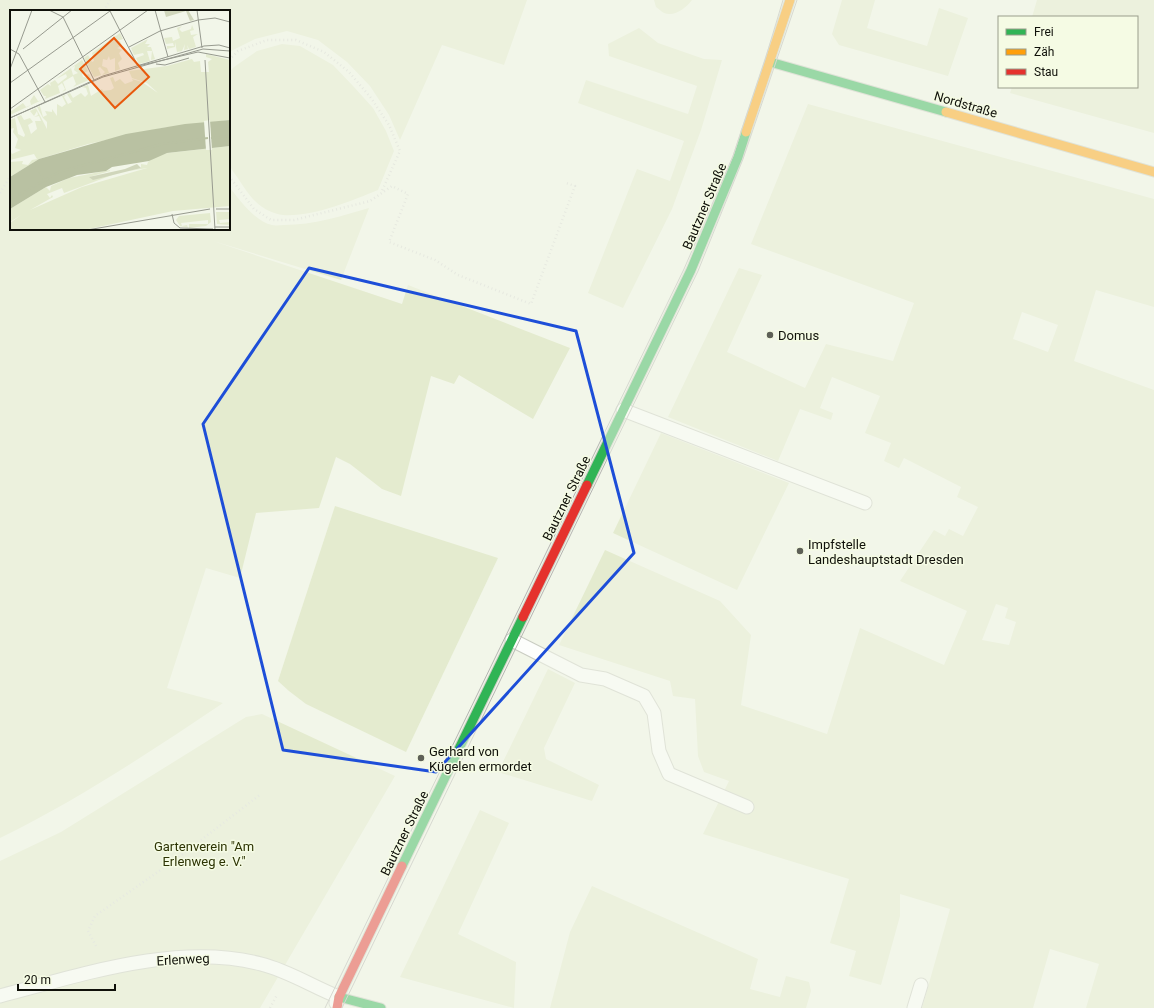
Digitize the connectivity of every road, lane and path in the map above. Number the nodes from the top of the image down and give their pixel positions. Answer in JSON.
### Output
{"nodes":[{"id":1,"x":110,"y":0,"type":"edge"},
{"id":2,"x":790,"y":0,"type":"edge"},
{"id":3,"x":105,"y":10,"type":"edge"},
{"id":4,"x":230,"y":59,"type":"edge"},
{"id":5,"x":770,"y":62,"type":"junction"},
{"id":6,"x":1154,"y":172,"type":"edge"},
{"id":7,"x":10,"y":177,"type":"edge"},
{"id":8,"x":230,"y":177,"type":"edge"},
{"id":9,"x":566,"y":183,"type":"dead end"},
{"id":10,"x":0,"y":193,"type":"edge"},
{"id":11,"x":380,"y":194,"type":"junction"},
{"id":12,"x":623,"y":410,"type":"junction"},
{"id":13,"x":865,"y":503,"type":"dead end"},
{"id":14,"x":512,"y":640,"type":"junction"},
{"id":15,"x":261,"y":794,"type":"dead end"},
{"id":16,"x":747,"y":807,"type":"dead end"},
{"id":17,"x":104,"y":969,"type":"junction"},
{"id":18,"x":921,"y":985,"type":"dead end"},
{"id":19,"x":0,"y":996,"type":"edge"},
{"id":20,"x":336,"y":1004,"type":"edge"},
{"id":21,"x":327,"y":1008,"type":"edge"},
{"id":22,"x":381,"y":1008,"type":"edge"},
{"id":23,"x":914,"y":1008,"type":"edge"}],
"edges":[{"from":1,"to":3,"type":"path"},
{"from":2,"to":5,"type":"main road","name":"Bautzner Straße"},
{"from":4,"to":11,"type":"path"},
{"from":5,"to":6,"type":"main road","name":"Nordstraße"},
{"from":5,"to":12,"type":"main road","name":"Bautzner Straße"},
{"from":7,"to":10,"type":"path"},
{"from":8,"to":11,"type":"path"},
{"from":9,"to":11,"type":"path"},
{"from":12,"to":13,"type":"lane"},
{"from":12,"to":14,"type":"main road","name":"Bautzner Straße"},
{"from":14,"to":16,"type":"lane"},
{"from":14,"to":20,"type":"main road","name":"Bautzner Straße"},
{"from":15,"to":17,"type":"path"},
{"from":17,"to":19,"type":"lane","name":"Erlenweg"},
{"from":17,"to":20,"type":"lane","name":"Erlenweg"},
{"from":18,"to":23,"type":"lane"},
{"from":20,"to":21,"type":"main road","name":"Bautzner Straße"},
{"from":20,"to":22,"type":"main road"}]}
